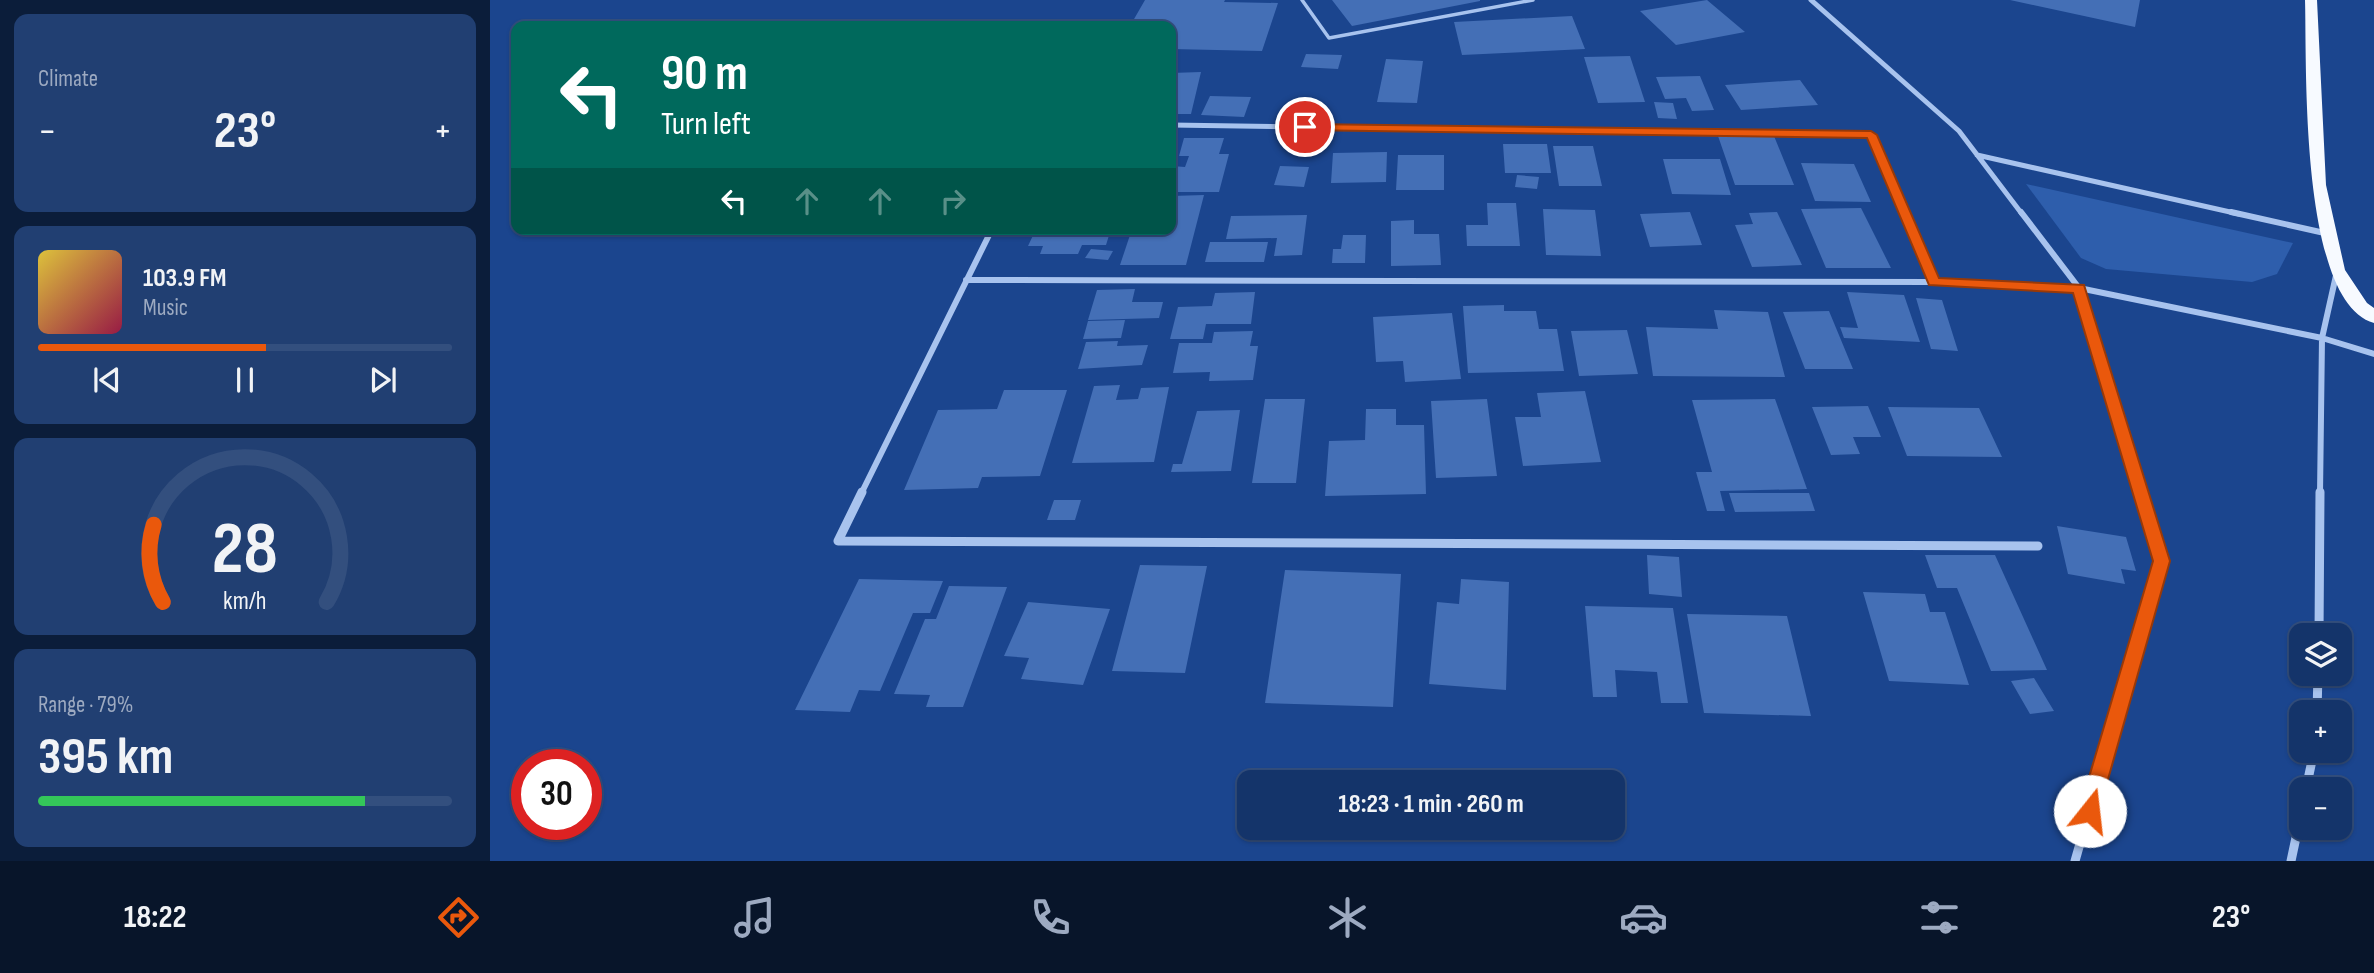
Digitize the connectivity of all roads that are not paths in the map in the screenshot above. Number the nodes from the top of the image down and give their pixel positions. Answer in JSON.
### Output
{"nodes":[{"id":1,"x":1302,"y":0,"type":"edge"},
{"id":2,"x":1533,"y":0,"type":"edge"},
{"id":3,"x":1811,"y":0,"type":"edge"},
{"id":4,"x":2311,"y":0,"type":"edge"},
{"id":5,"x":1176,"y":125,"type":"edge"},
{"id":6,"x":1977,"y":155,"type":"junction"},
{"id":7,"x":2330,"y":234,"type":"junction"},
{"id":8,"x":989,"y":235,"type":"edge"},
{"id":9,"x":2337,"y":270,"type":"junction"},
{"id":10,"x":966,"y":280,"type":"junction"},
{"id":11,"x":1934,"y":282,"type":"junction"},
{"id":12,"x":2079,"y":288,"type":"junction"},
{"id":13,"x":2374,"y":317,"type":"edge"},
{"id":14,"x":2322,"y":338,"type":"junction"},
{"id":15,"x":2374,"y":354,"type":"edge"},
{"id":16,"x":2038,"y":546,"type":"dead end"},
{"id":17,"x":2319,"y":623,"type":"edge"},
{"id":18,"x":2295,"y":840,"type":"edge"},
{"id":19,"x":2075,"y":861,"type":"edge"},
{"id":20,"x":2291,"y":861,"type":"edge"}],
"edges":[{"from":1,"to":2,"type":"lane"},
{"from":3,"to":6,"type":"street"},
{"from":4,"to":7,"type":"highway"},
{"from":5,"to":11,"type":"street"},
{"from":6,"to":7,"type":"street"},
{"from":6,"to":12,"type":"street"},
{"from":7,"to":9,"type":"highway"},
{"from":8,"to":10,"type":"street"},
{"from":9,"to":13,"type":"highway"},
{"from":9,"to":14,"type":"street"},
{"from":10,"to":11,"type":"street"},
{"from":10,"to":16,"type":"street"},
{"from":11,"to":12,"type":"street"},
{"from":12,"to":14,"type":"street"},
{"from":12,"to":19,"type":"street"},
{"from":14,"to":15,"type":"street"},
{"from":14,"to":17,"type":"street"},
{"from":18,"to":20,"type":"street"}]}
